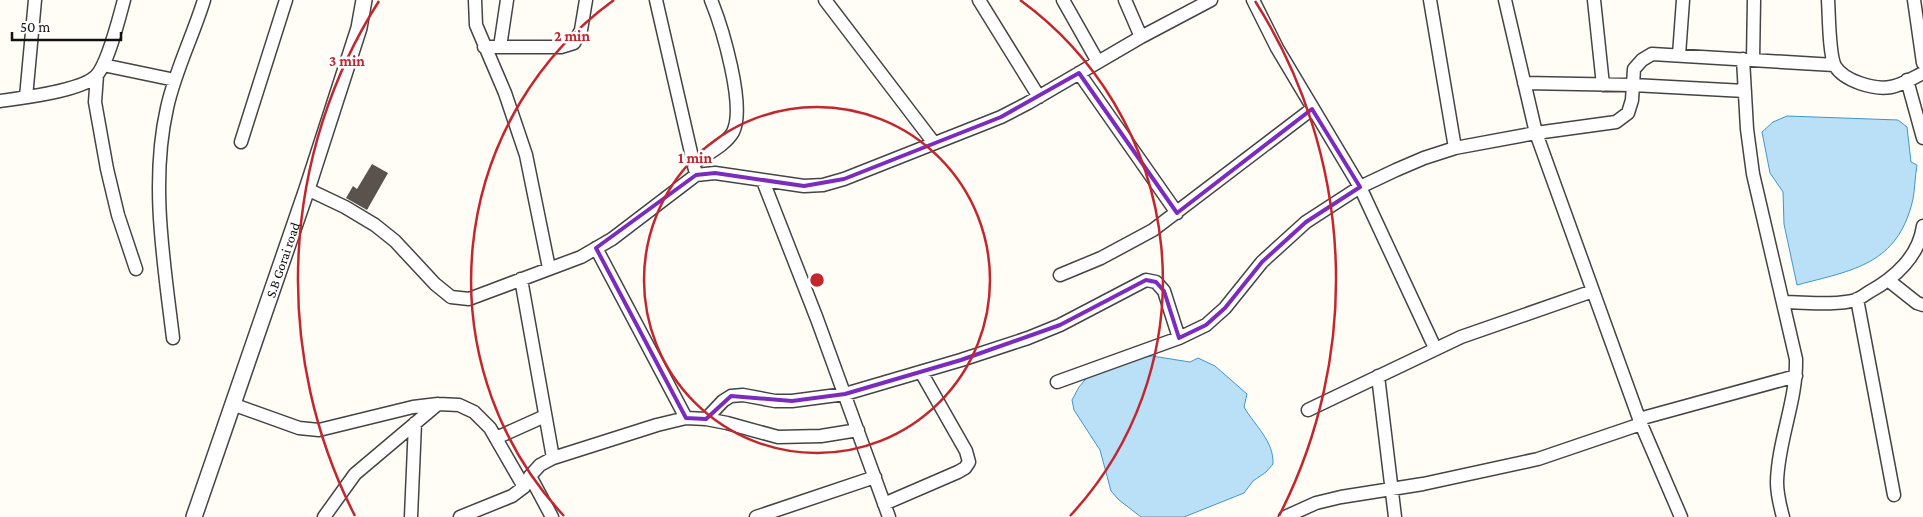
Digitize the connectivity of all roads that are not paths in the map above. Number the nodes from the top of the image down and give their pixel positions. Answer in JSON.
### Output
{"nodes":[{"id":1,"x":35,"y":0,"type":"edge"},
{"id":2,"x":124,"y":0,"type":"edge"},
{"id":3,"x":204,"y":0,"type":"edge"},
{"id":4,"x":286,"y":0,"type":"edge"},
{"id":5,"x":364,"y":0,"type":"edge"},
{"id":6,"x":475,"y":0,"type":"edge"},
{"id":7,"x":507,"y":0,"type":"edge"},
{"id":8,"x":586,"y":0,"type":"edge"},
{"id":9,"x":656,"y":0,"type":"edge"},
{"id":10,"x":711,"y":0,"type":"edge"},
{"id":11,"x":825,"y":0,"type":"edge"},
{"id":12,"x":979,"y":0,"type":"edge"},
{"id":13,"x":1064,"y":0,"type":"edge"},
{"id":14,"x":1124,"y":0,"type":"edge"},
{"id":15,"x":1211,"y":0,"type":"edge"},
{"id":16,"x":1253,"y":0,"type":"edge"},
{"id":17,"x":1430,"y":0,"type":"edge"},
{"id":18,"x":1504,"y":0,"type":"edge"},
{"id":19,"x":1594,"y":0,"type":"edge"},
{"id":20,"x":1683,"y":0,"type":"edge"},
{"id":21,"x":1754,"y":0,"type":"edge"},
{"id":22,"x":1828,"y":0,"type":"edge"},
{"id":23,"x":1914,"y":0,"type":"edge"},
{"id":24,"x":1141,"y":37,"type":"junction"},
{"id":25,"x":484,"y":47,"type":"junction"},
{"id":26,"x":500,"y":47,"type":"junction"},
{"id":27,"x":1679,"y":55,"type":"junction"},
{"id":28,"x":1748,"y":60,"type":"junction"},
{"id":29,"x":1098,"y":62,"type":"junction"},
{"id":30,"x":1923,"y":64,"type":"edge"},
{"id":31,"x":1834,"y":65,"type":"junction"},
{"id":32,"x":100,"y":70,"type":"junction"},
{"id":33,"x":1079,"y":73,"type":"junction"},
{"id":34,"x":1923,"y":73,"type":"edge"},
{"id":35,"x":175,"y":80,"type":"junction"},
{"id":36,"x":1908,"y":80,"type":"junction"},
{"id":37,"x":1524,"y":83,"type":"junction"},
{"id":38,"x":1603,"y":84,"type":"junction"},
{"id":39,"x":1633,"y":85,"type":"junction"},
{"id":40,"x":1745,"y":91,"type":"junction"},
{"id":41,"x":26,"y":96,"type":"junction"},
{"id":42,"x":1039,"y":97,"type":"junction"},
{"id":43,"x":0,"y":101,"type":"edge"},
{"id":44,"x":1312,"y":109,"type":"junction"},
{"id":45,"x":1536,"y":133,"type":"junction"},
{"id":46,"x":1923,"y":135,"type":"edge"},
{"id":47,"x":240,"y":142,"type":"dead end"},
{"id":48,"x":934,"y":143,"type":"junction"},
{"id":49,"x":1455,"y":148,"type":"junction"},
{"id":50,"x":695,"y":169,"type":"junction"},
{"id":51,"x":763,"y":181,"type":"junction"},
{"id":52,"x":1360,"y":187,"type":"junction"},
{"id":53,"x":307,"y":189,"type":"junction"},
{"id":54,"x":1177,"y":213,"type":"junction"},
{"id":55,"x":1923,"y":234,"type":"edge"},
{"id":56,"x":596,"y":248,"type":"junction"},
{"id":57,"x":549,"y":268,"type":"junction"},
{"id":58,"x":136,"y":269,"type":"dead end"},
{"id":59,"x":1060,"y":275,"type":"dead end"},
{"id":60,"x":521,"y":279,"type":"junction"},
{"id":61,"x":1888,"y":280,"type":"junction"},
{"id":62,"x":1593,"y":290,"type":"junction"},
{"id":63,"x":1857,"y":300,"type":"junction"},
{"id":64,"x":1783,"y":302,"type":"junction"},
{"id":65,"x":1923,"y":304,"type":"edge"},
{"id":66,"x":173,"y":338,"type":"dead end"},
{"id":67,"x":1180,"y":338,"type":"junction"},
{"id":68,"x":1435,"y":348,"type":"junction"},
{"id":69,"x":921,"y":372,"type":"junction"},
{"id":70,"x":1378,"y":376,"type":"junction"},
{"id":71,"x":1796,"y":376,"type":"junction"},
{"id":72,"x":1056,"y":382,"type":"dead end"},
{"id":73,"x":845,"y":394,"type":"junction"},
{"id":74,"x":232,"y":404,"type":"junction"},
{"id":75,"x":438,"y":404,"type":"junction"},
{"id":76,"x":1308,"y":410,"type":"dead end"},
{"id":77,"x":545,"y":416,"type":"junction"},
{"id":78,"x":686,"y":418,"type":"junction"},
{"id":79,"x":706,"y":419,"type":"junction"},
{"id":80,"x":1640,"y":422,"type":"junction"},
{"id":81,"x":415,"y":423,"type":"junction"},
{"id":82,"x":858,"y":430,"type":"junction"},
{"id":83,"x":496,"y":438,"type":"junction"},
{"id":84,"x":553,"y":458,"type":"junction"},
{"id":85,"x":875,"y":477,"type":"junction"},
{"id":86,"x":527,"y":482,"type":"junction"},
{"id":87,"x":1391,"y":489,"type":"junction"},
{"id":88,"x":1894,"y":495,"type":"dead end"},
{"id":89,"x":884,"y":504,"type":"junction"},
{"id":90,"x":194,"y":517,"type":"edge"},
{"id":91,"x":324,"y":517,"type":"edge"},
{"id":92,"x":411,"y":517,"type":"edge"},
{"id":93,"x":460,"y":517,"type":"edge"},
{"id":94,"x":552,"y":517,"type":"edge"},
{"id":95,"x":756,"y":517,"type":"edge"},
{"id":96,"x":889,"y":517,"type":"edge"},
{"id":97,"x":1285,"y":517,"type":"edge"},
{"id":98,"x":1395,"y":517,"type":"edge"},
{"id":99,"x":1682,"y":517,"type":"edge"},
{"id":100,"x":1782,"y":517,"type":"edge"}],
"edges":[{"from":1,"to":41,"type":"street"},
{"from":2,"to":32,"type":"street"},
{"from":3,"to":35,"type":"street"},
{"from":4,"to":47,"type":"street"},
{"from":5,"to":53,"type":"street","name":"S.B Gorai road"},
{"from":6,"to":25,"type":"street"},
{"from":7,"to":26,"type":"street"},
{"from":8,"to":26,"type":"street"},
{"from":9,"to":50,"type":"street"},
{"from":10,"to":50,"type":"street"},
{"from":11,"to":48,"type":"street"},
{"from":12,"to":42,"type":"street"},
{"from":13,"to":29,"type":"street"},
{"from":14,"to":24,"type":"street"},
{"from":15,"to":24,"type":"street"},
{"from":16,"to":44,"type":"street"},
{"from":17,"to":49,"type":"street"},
{"from":18,"to":37,"type":"street"},
{"from":19,"to":38,"type":"street"},
{"from":20,"to":27,"type":"street"},
{"from":21,"to":28,"type":"street"},
{"from":22,"to":31,"type":"street"},
{"from":23,"to":30,"type":"street"},
{"from":24,"to":29,"type":"street"},
{"from":25,"to":26,"type":"street"},
{"from":25,"to":57,"type":"street"},
{"from":27,"to":28,"type":"street"},
{"from":27,"to":39,"type":"street"},
{"from":28,"to":31,"type":"street"},
{"from":28,"to":40,"type":"street"},
{"from":29,"to":33,"type":"street"},
{"from":31,"to":36,"type":"street"},
{"from":32,"to":35,"type":"street"},
{"from":32,"to":41,"type":"street"},
{"from":32,"to":58,"type":"street"},
{"from":33,"to":42,"type":"street"},
{"from":33,"to":54,"type":"street"},
{"from":34,"to":36,"type":"street"},
{"from":35,"to":66,"type":"street"},
{"from":36,"to":46,"type":"street"},
{"from":37,"to":38,"type":"street"},
{"from":37,"to":45,"type":"street"},
{"from":38,"to":39,"type":"street"},
{"from":39,"to":40,"type":"street"},
{"from":39,"to":45,"type":"street"},
{"from":40,"to":64,"type":"street"},
{"from":41,"to":43,"type":"street"},
{"from":42,"to":48,"type":"street"},
{"from":44,"to":52,"type":"street"},
{"from":44,"to":54,"type":"street"},
{"from":45,"to":49,"type":"street"},
{"from":45,"to":62,"type":"street"},
{"from":48,"to":51,"type":"street"},
{"from":49,"to":52,"type":"street"},
{"from":50,"to":51,"type":"street"},
{"from":50,"to":56,"type":"street"},
{"from":51,"to":73,"type":"street"},
{"from":52,"to":67,"type":"street"},
{"from":52,"to":68,"type":"street"},
{"from":53,"to":60,"type":"street"},
{"from":53,"to":74,"type":"street","name":"S.B Gorai road"},
{"from":54,"to":59,"type":"street"},
{"from":55,"to":61,"type":"street"},
{"from":56,"to":57,"type":"street"},
{"from":56,"to":78,"type":"street"},
{"from":57,"to":60,"type":"street"},
{"from":60,"to":77,"type":"street"},
{"from":61,"to":63,"type":"street"},
{"from":61,"to":65,"type":"street"},
{"from":62,"to":68,"type":"street"},
{"from":62,"to":80,"type":"street"},
{"from":63,"to":64,"type":"street"},
{"from":63,"to":88,"type":"street"},
{"from":64,"to":71,"type":"street"},
{"from":67,"to":69,"type":"street"},
{"from":67,"to":72,"type":"street"},
{"from":68,"to":70,"type":"street"},
{"from":69,"to":73,"type":"street"},
{"from":69,"to":89,"type":"street"},
{"from":70,"to":76,"type":"street"},
{"from":70,"to":87,"type":"street"},
{"from":71,"to":80,"type":"street"},
{"from":71,"to":100,"type":"street"},
{"from":73,"to":79,"type":"street"},
{"from":73,"to":82,"type":"street"},
{"from":74,"to":75,"type":"street"},
{"from":74,"to":90,"type":"street","name":"S.B Gorai road"},
{"from":75,"to":81,"type":"street"},
{"from":75,"to":83,"type":"street"},
{"from":77,"to":83,"type":"street"},
{"from":77,"to":84,"type":"street"},
{"from":78,"to":79,"type":"street"},
{"from":78,"to":84,"type":"street"},
{"from":79,"to":82,"type":"street"},
{"from":80,"to":87,"type":"street"},
{"from":80,"to":99,"type":"street"},
{"from":81,"to":91,"type":"street"},
{"from":81,"to":92,"type":"street"},
{"from":82,"to":85,"type":"street"},
{"from":83,"to":86,"type":"street"},
{"from":84,"to":86,"type":"street"},
{"from":85,"to":89,"type":"street"},
{"from":85,"to":95,"type":"street"},
{"from":86,"to":93,"type":"street"},
{"from":86,"to":94,"type":"street"},
{"from":87,"to":97,"type":"street"},
{"from":87,"to":98,"type":"street"},
{"from":89,"to":96,"type":"street"}]}
